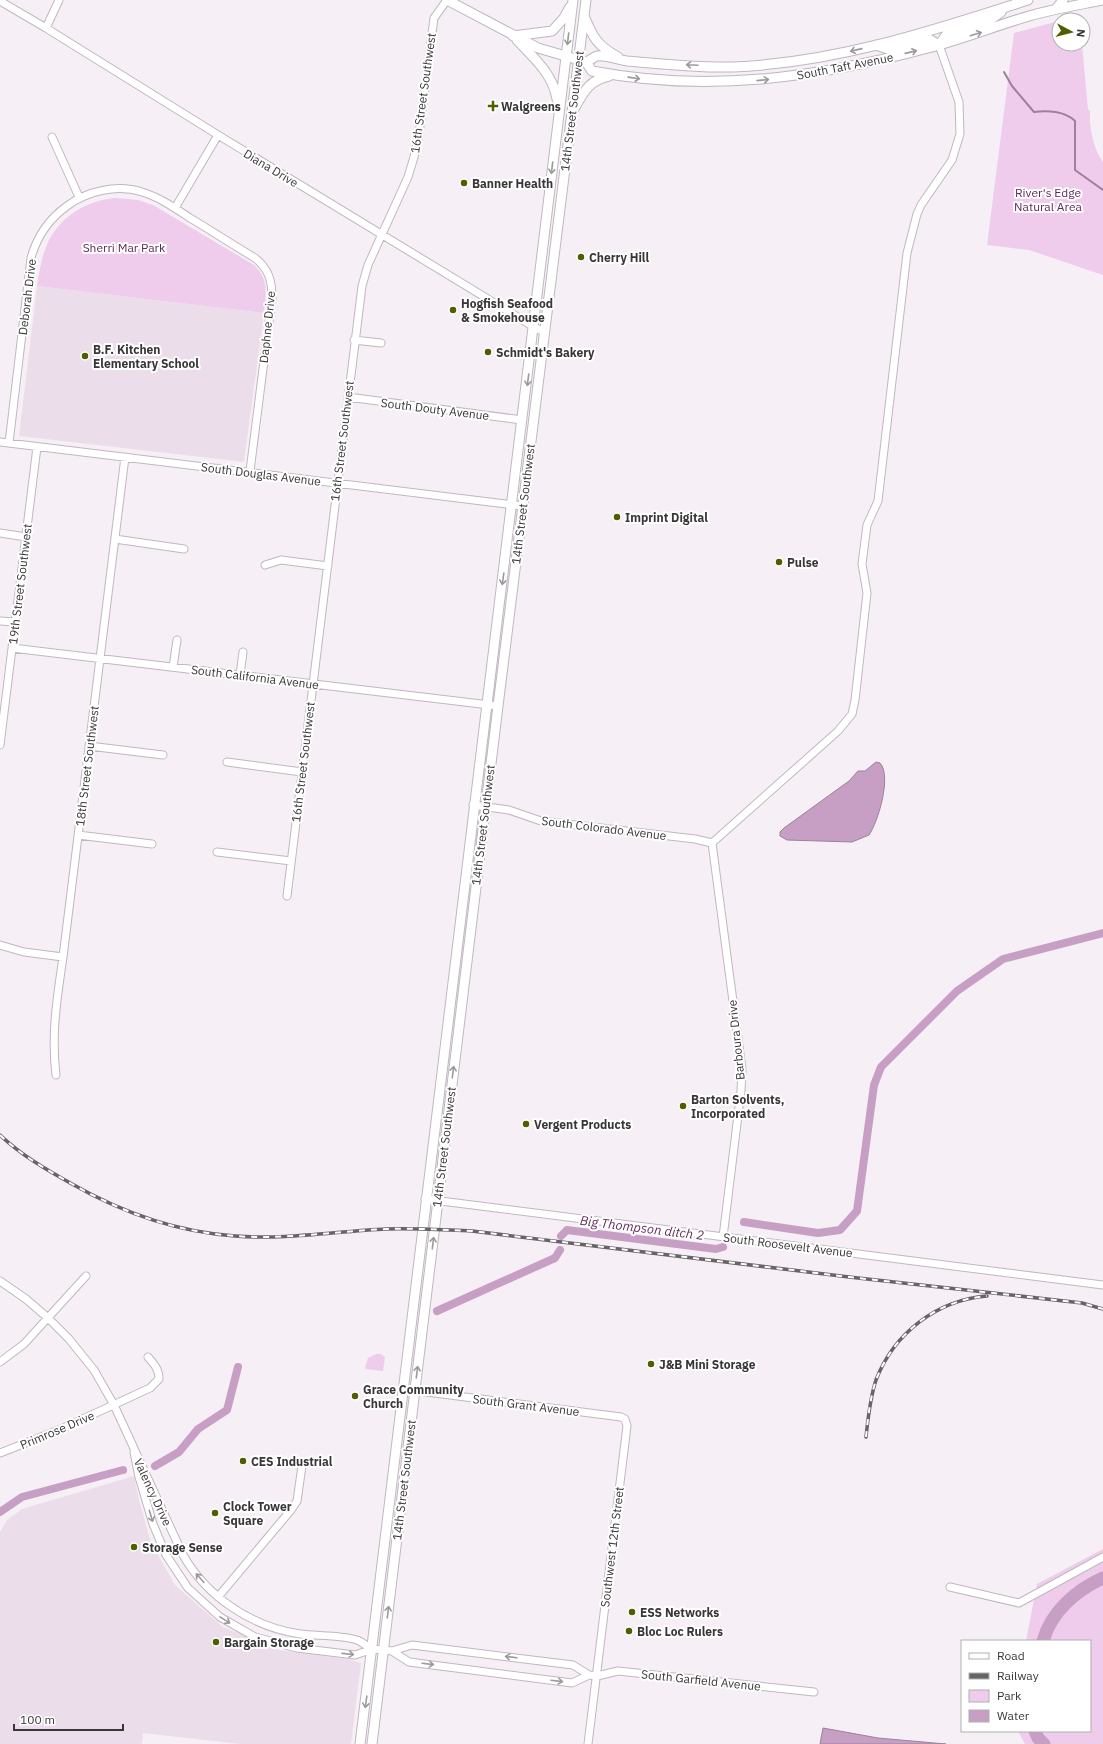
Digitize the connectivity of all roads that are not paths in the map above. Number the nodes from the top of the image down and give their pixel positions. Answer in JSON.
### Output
{"nodes":[{"id":1,"x":59,"y":0,"type":"edge"},
{"id":2,"x":447,"y":0,"type":"edge"},
{"id":3,"x":586,"y":0,"type":"edge"},
{"id":4,"x":1028,"y":0,"type":"edge"},
{"id":5,"x":1063,"y":0,"type":"edge"},
{"id":6,"x":1103,"y":0,"type":"edge"},
{"id":7,"x":0,"y":1,"type":"edge"},
{"id":8,"x":573,"y":1,"type":"edge"},
{"id":9,"x":1009,"y":6,"type":"junction"},
{"id":10,"x":1056,"y":9,"type":"junction"},
{"id":11,"x":584,"y":14,"type":"junction"},
{"id":12,"x":46,"y":28,"type":"junction"},
{"id":13,"x":513,"y":36,"type":"junction"},
{"id":14,"x":876,"y":45,"type":"junction"},
{"id":15,"x":939,"y":45,"type":"junction"},
{"id":16,"x":565,"y":57,"type":"junction"},
{"id":17,"x":624,"y":60,"type":"junction"},
{"id":18,"x":582,"y":61,"type":"junction"},
{"id":19,"x":612,"y":75,"type":"junction"},
{"id":20,"x":559,"y":109,"type":"junction"},
{"id":21,"x":572,"y":114,"type":"junction"},
{"id":22,"x":218,"y":135,"type":"junction"},
{"id":23,"x":52,"y":137,"type":"dead end"},
{"id":24,"x":79,"y":197,"type":"junction"},
{"id":25,"x":175,"y":208,"type":"junction"},
{"id":26,"x":383,"y":235,"type":"junction"},
{"id":27,"x":534,"y":327,"type":"junction"},
{"id":28,"x":544,"y":332,"type":"junction"},
{"id":29,"x":354,"y":340,"type":"junction"},
{"id":30,"x":381,"y":343,"type":"dead end"},
{"id":31,"x":348,"y":397,"type":"junction"},
{"id":32,"x":522,"y":420,"type":"junction"},
{"id":33,"x":0,"y":442,"type":"edge"},
{"id":34,"x":9,"y":443,"type":"junction"},
{"id":35,"x":37,"y":447,"type":"junction"},
{"id":36,"x":125,"y":457,"type":"junction"},
{"id":37,"x":250,"y":471,"type":"junction"},
{"id":38,"x":337,"y":484,"type":"junction"},
{"id":39,"x":513,"y":504,"type":"junction"},
{"id":40,"x":523,"y":506,"type":"junction"},
{"id":41,"x":0,"y":533,"type":"edge"},
{"id":42,"x":26,"y":537,"type":"junction"},
{"id":43,"x":115,"y":540,"type":"junction"},
{"id":44,"x":184,"y":549,"type":"dead end"},
{"id":45,"x":265,"y":565,"type":"dead end"},
{"id":46,"x":328,"y":566,"type":"junction"},
{"id":47,"x":0,"y":621,"type":"edge"},
{"id":48,"x":15,"y":622,"type":"junction"},
{"id":49,"x":177,"y":640,"type":"dead end"},
{"id":50,"x":12,"y":648,"type":"junction"},
{"id":51,"x":243,"y":652,"type":"dead end"},
{"id":52,"x":100,"y":658,"type":"junction"},
{"id":53,"x":173,"y":667,"type":"junction"},
{"id":54,"x":240,"y":675,"type":"junction"},
{"id":55,"x":313,"y":685,"type":"junction"},
{"id":56,"x":486,"y":704,"type":"junction"},
{"id":57,"x":498,"y":706,"type":"junction"},
{"id":58,"x":2,"y":708,"type":"edge"},
{"id":59,"x":0,"y":745,"type":"edge"},
{"id":60,"x":89,"y":746,"type":"junction"},
{"id":61,"x":163,"y":755,"type":"dead end"},
{"id":62,"x":226,"y":762,"type":"dead end"},
{"id":63,"x":302,"y":772,"type":"junction"},
{"id":64,"x":473,"y":805,"type":"junction"},
{"id":65,"x":486,"y":807,"type":"junction"},
{"id":66,"x":78,"y":835,"type":"junction"},
{"id":67,"x":712,"y":843,"type":"junction"},
{"id":68,"x":152,"y":844,"type":"dead end"},
{"id":69,"x":216,"y":852,"type":"dead end"},
{"id":70,"x":291,"y":861,"type":"junction"},
{"id":71,"x":287,"y":896,"type":"dead end"},
{"id":72,"x":0,"y":945,"type":"edge"},
{"id":73,"x":63,"y":957,"type":"junction"},
{"id":74,"x":56,"y":1075,"type":"dead end"},
{"id":75,"x":425,"y":1198,"type":"junction"},
{"id":76,"x":438,"y":1200,"type":"junction"},
{"id":77,"x":723,"y":1237,"type":"junction"},
{"id":78,"x":86,"y":1276,"type":"dead end"},
{"id":79,"x":0,"y":1281,"type":"edge"},
{"id":80,"x":1103,"y":1285,"type":"edge"},
{"id":81,"x":48,"y":1317,"type":"junction"},
{"id":82,"x":148,"y":1357,"type":"dead end"},
{"id":83,"x":0,"y":1362,"type":"edge"},
{"id":84,"x":403,"y":1389,"type":"junction"},
{"id":85,"x":415,"y":1391,"type":"junction"},
{"id":86,"x":114,"y":1405,"type":"junction"},
{"id":87,"x":625,"y":1419,"type":"joint"},
{"id":88,"x":134,"y":1452,"type":"junction"},
{"id":89,"x":0,"y":1453,"type":"edge"},
{"id":90,"x":302,"y":1466,"type":"dead end"},
{"id":91,"x":1103,"y":1557,"type":"edge"},
{"id":92,"x":950,"y":1586,"type":"dead end"},
{"id":93,"x":218,"y":1597,"type":"junction"},
{"id":94,"x":373,"y":1650,"type":"junction"},
{"id":95,"x":388,"y":1651,"type":"junction"},
{"id":96,"x":588,"y":1675,"type":"junction"},
{"id":97,"x":596,"y":1676,"type":"junction"},
{"id":98,"x":814,"y":1692,"type":"dead end"},
{"id":99,"x":360,"y":1744,"type":"edge"},
{"id":100,"x":372,"y":1744,"type":"edge"},
{"id":101,"x":588,"y":1744,"type":"edge"}],
"edges":[{"from":1,"to":12,"type":"street"},
{"from":2,"to":13,"type":"main road","name":"South Taft Avenue"},
{"from":2,"to":26,"type":"street","name":"16th Street Southwest"},
{"from":3,"to":11,"type":"main road","name":"14th Street Southwest"},
{"from":4,"to":9,"type":"main road","name":"South Taft Avenue"},
{"from":5,"to":10,"type":"main road"},
{"from":6,"to":10,"type":"main road","name":"South Taft Avenue"},
{"from":7,"to":12,"type":"street","name":"Diana Drive"},
{"from":8,"to":13,"type":"main road"},
{"from":8,"to":16,"type":"main road","name":"14th Street Southwest","one_way":true},
{"from":9,"to":14,"type":"main road","name":"South Taft Avenue"},
{"from":9,"to":15,"type":"main road"},
{"from":15,"to":10,"type":"main road","name":"South Taft Avenue","one_way":true},
{"from":11,"to":17,"type":"main road"},
{"from":11,"to":18,"type":"main road","name":"14th Street Southwest"},
{"from":12,"to":22,"type":"street","name":"Diana Drive"},
{"from":13,"to":16,"type":"main road","name":"South Taft Avenue"},
{"from":13,"to":20,"type":"main road"},
{"from":14,"to":15,"type":"main road"},
{"from":14,"to":17,"type":"main road","name":"South Taft Avenue","one_way":true},
{"from":19,"to":15,"type":"main road","name":"South Taft Avenue","one_way":true},
{"from":15,"to":67,"type":"street"},
{"from":16,"to":18,"type":"main road","name":"South Taft Avenue"},
{"from":16,"to":20,"type":"main road","name":"14th Street Southwest"},
{"from":17,"to":18,"type":"main road","name":"South Taft Avenue"},
{"from":18,"to":19,"type":"main road","name":"South Taft Avenue"},
{"from":18,"to":21,"type":"main road","name":"14th Street Southwest"},
{"from":19,"to":21,"type":"main road"},
{"from":20,"to":27,"type":"main road","name":"14th Street Southwest","one_way":true},
{"from":21,"to":28,"type":"main road","name":"14th Street Southwest"},
{"from":22,"to":25,"type":"street"},
{"from":22,"to":26,"type":"street","name":"Diana Drive"},
{"from":23,"to":24,"type":"street"},
{"from":24,"to":25,"type":"street","name":"Deborah Drive"},
{"from":24,"to":34,"type":"street","name":"Deborah Drive"},
{"from":25,"to":37,"type":"street","name":"Daphne Drive"},
{"from":26,"to":27,"type":"street","name":"Diana Drive"},
{"from":26,"to":29,"type":"street","name":"16th Street Southwest"},
{"from":27,"to":28,"type":"street","name":"Diana Drive"},
{"from":27,"to":32,"type":"main road","name":"14th Street Southwest","one_way":true},
{"from":28,"to":40,"type":"main road","name":"14th Street Southwest"},
{"from":29,"to":30,"type":"street"},
{"from":29,"to":31,"type":"street","name":"16th Street Southwest"},
{"from":31,"to":32,"type":"street","name":"South Douty Avenue"},
{"from":31,"to":38,"type":"street","name":"16th Street Southwest"},
{"from":32,"to":39,"type":"main road","name":"14th Street Southwest"},
{"from":33,"to":34,"type":"street","name":"South Douglas Avenue"},
{"from":34,"to":35,"type":"street","name":"South Douglas Avenue"},
{"from":35,"to":36,"type":"street","name":"South Douglas Avenue"},
{"from":35,"to":42,"type":"street","name":"19th Street Southwest"},
{"from":36,"to":37,"type":"street","name":"South Douglas Avenue"},
{"from":36,"to":43,"type":"street","name":"18th Street Southwest"},
{"from":37,"to":38,"type":"street","name":"South Douglas Avenue"},
{"from":38,"to":39,"type":"street","name":"South Douglas Avenue"},
{"from":38,"to":46,"type":"street","name":"16th Street Southwest"},
{"from":39,"to":40,"type":"street","name":"South Douglas Avenue"},
{"from":39,"to":56,"type":"main road","name":"14th Street Southwest","one_way":true},
{"from":40,"to":57,"type":"main road","name":"14th Street Southwest"},
{"from":41,"to":42,"type":"street"},
{"from":42,"to":48,"type":"street","name":"19th Street Southwest"},
{"from":43,"to":44,"type":"street"},
{"from":43,"to":52,"type":"street","name":"18th Street Southwest"},
{"from":45,"to":46,"type":"street"},
{"from":46,"to":55,"type":"street","name":"16th Street Southwest"},
{"from":47,"to":48,"type":"street"},
{"from":48,"to":50,"type":"street","name":"19th Street Southwest"},
{"from":49,"to":53,"type":"street"},
{"from":50,"to":52,"type":"street","name":"South California Avenue"},
{"from":50,"to":58,"type":"street","name":"19th Street Southwest"},
{"from":51,"to":54,"type":"street"},
{"from":52,"to":53,"type":"street","name":"South California Avenue"},
{"from":52,"to":60,"type":"street","name":"18th Street Southwest"},
{"from":53,"to":54,"type":"street","name":"South California Avenue"},
{"from":54,"to":55,"type":"street","name":"South California Avenue"},
{"from":55,"to":56,"type":"street","name":"South California Avenue"},
{"from":55,"to":63,"type":"street","name":"16th Street Southwest"},
{"from":56,"to":57,"type":"street","name":"South California Avenue"},
{"from":56,"to":64,"type":"main road","name":"14th Street Southwest"},
{"from":57,"to":65,"type":"main road","name":"14th Street Southwest"},
{"from":58,"to":59,"type":"street","name":"19th Street Southwest"},
{"from":60,"to":61,"type":"street"},
{"from":60,"to":66,"type":"street","name":"18th Street Southwest"},
{"from":62,"to":63,"type":"street"},
{"from":63,"to":70,"type":"street","name":"16th Street Southwest"},
{"from":64,"to":65,"type":"street","name":"South Colorado Avenue"},
{"from":64,"to":75,"type":"main road","name":"14th Street Southwest"},
{"from":65,"to":67,"type":"street","name":"South Colorado Avenue"},
{"from":76,"to":65,"type":"main road","name":"14th Street Southwest","one_way":true},
{"from":66,"to":68,"type":"street"},
{"from":66,"to":73,"type":"street","name":"18th Street Southwest"},
{"from":67,"to":77,"type":"street","name":"Barboura Drive"},
{"from":69,"to":70,"type":"street"},
{"from":70,"to":71,"type":"street","name":"16th Street Southwest"},
{"from":72,"to":73,"type":"street"},
{"from":73,"to":74,"type":"street","name":"18th Street Southwest"},
{"from":75,"to":76,"type":"street","name":"South Roosevelt Avenue"},
{"from":75,"to":84,"type":"main road","name":"14th Street Southwest"},
{"from":76,"to":77,"type":"street","name":"South Roosevelt Avenue"},
{"from":85,"to":76,"type":"main road","name":"14th Street Southwest","one_way":true},
{"from":77,"to":80,"type":"street","name":"South Roosevelt Avenue"},
{"from":78,"to":81,"type":"street"},
{"from":79,"to":81,"type":"street","name":"Valency Drive"},
{"from":81,"to":83,"type":"street"},
{"from":81,"to":86,"type":"street","name":"Valency Drive"},
{"from":82,"to":86,"type":"street","name":"Primrose Drive"},
{"from":84,"to":85,"type":"street","name":"South Grant Avenue"},
{"from":84,"to":94,"type":"main road","name":"14th Street Southwest"},
{"from":85,"to":87,"type":"street","name":"South Grant Avenue"},
{"from":95,"to":85,"type":"main road","name":"14th Street Southwest","one_way":true},
{"from":86,"to":88,"type":"street","name":"Valency Drive"},
{"from":86,"to":89,"type":"street","name":"Primrose Drive"},
{"from":87,"to":97,"type":"street","name":"Southwest 12th Street"},
{"from":93,"to":88,"type":"street","name":"Valency Drive","one_way":true},
{"from":88,"to":94,"type":"street","name":"Valency Drive","one_way":true},
{"from":90,"to":93,"type":"street"},
{"from":91,"to":92,"type":"street"},
{"from":93,"to":94,"type":"street","name":"Valency Drive"},
{"from":94,"to":95,"type":"street","name":"South Garfield Avenue"},
{"from":94,"to":99,"type":"main road","name":"14th Street Southwest","one_way":true},
{"from":96,"to":95,"type":"street","name":"South Garfield Avenue","one_way":true},
{"from":95,"to":96,"type":"street","name":"South Garfield Avenue","one_way":true},
{"from":95,"to":100,"type":"main road","name":"14th Street Southwest"},
{"from":96,"to":97,"type":"street","name":"South Garfield Avenue"},
{"from":97,"to":98,"type":"street","name":"South Garfield Avenue"},
{"from":97,"to":101,"type":"street","name":"Southwest 12th Street"}]}
